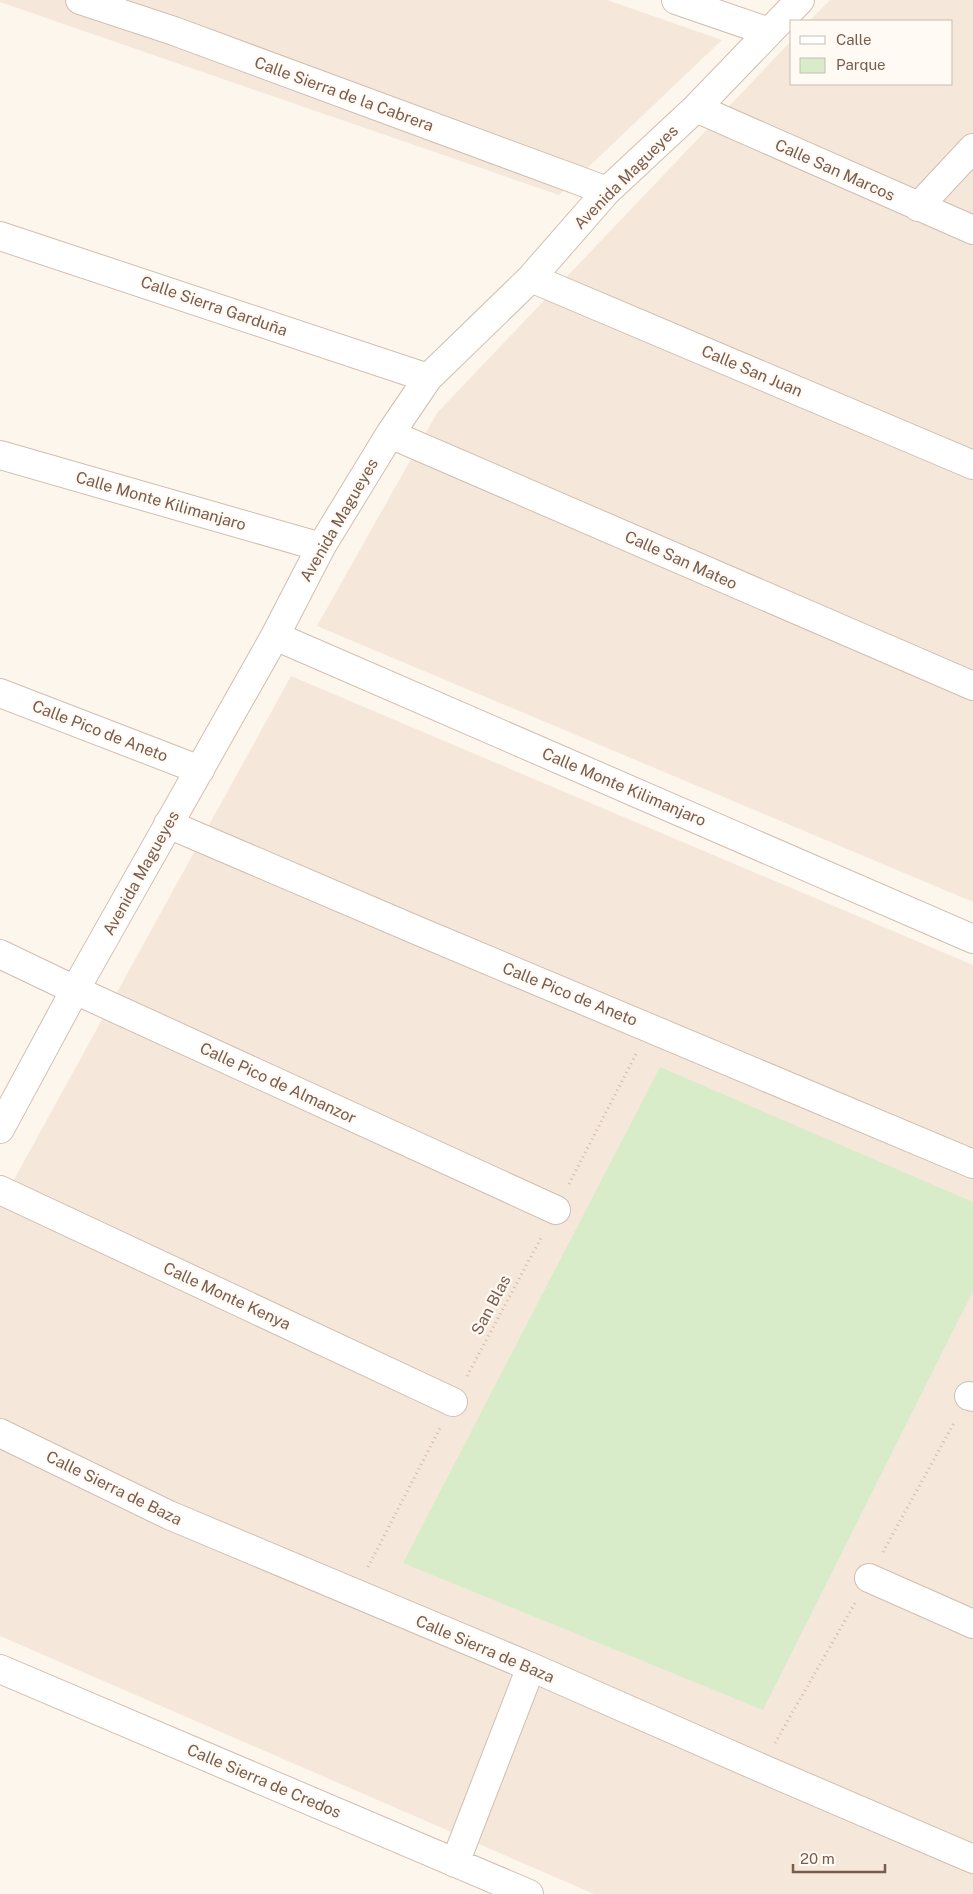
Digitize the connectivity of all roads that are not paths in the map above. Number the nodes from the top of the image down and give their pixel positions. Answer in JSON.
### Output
{"nodes":[{"id":1,"x":80,"y":0,"type":"edge"},
{"id":2,"x":676,"y":0,"type":"edge"},
{"id":3,"x":800,"y":0,"type":"edge"},
{"id":4,"x":769,"y":32,"type":"junction"},
{"id":5,"x":696,"y":108,"type":"junction"},
{"id":6,"x":973,"y":148,"type":"edge"},
{"id":7,"x":607,"y":191,"type":"junction"},
{"id":8,"x":918,"y":207,"type":"junction"},
{"id":9,"x":973,"y":230,"type":"edge"},
{"id":10,"x":0,"y":236,"type":"edge"},
{"id":11,"x":531,"y":278,"type":"junction"},
{"id":12,"x":428,"y":378,"type":"junction"},
{"id":13,"x":390,"y":434,"type":"junction"},
{"id":14,"x":0,"y":455,"type":"edge"},
{"id":15,"x":973,"y":465,"type":"edge"},
{"id":16,"x":321,"y":547,"type":"junction"},
{"id":17,"x":275,"y":636,"type":"junction"},
{"id":18,"x":973,"y":686,"type":"edge"},
{"id":19,"x":0,"y":693,"type":"edge"},
{"id":20,"x":200,"y":770,"type":"junction"},
{"id":21,"x":168,"y":824,"type":"junction"},
{"id":22,"x":973,"y":939,"type":"edge"},
{"id":23,"x":0,"y":954,"type":"edge"},
{"id":24,"x":75,"y":990,"type":"junction"},
{"id":25,"x":0,"y":1129,"type":"edge"},
{"id":26,"x":973,"y":1164,"type":"edge"},
{"id":27,"x":0,"y":1190,"type":"edge"},
{"id":28,"x":556,"y":1210,"type":"road end"},
{"id":29,"x":453,"y":1402,"type":"road end"},
{"id":30,"x":0,"y":1433,"type":"edge"},
{"id":31,"x":870,"y":1578,"type":"dead end"},
{"id":32,"x":973,"y":1624,"type":"edge"},
{"id":33,"x":531,"y":1667,"type":"junction"},
{"id":34,"x":0,"y":1668,"type":"edge"},
{"id":35,"x":973,"y":1858,"type":"edge"},
{"id":36,"x":456,"y":1863,"type":"junction"},
{"id":37,"x":529,"y":1894,"type":"edge"}],
"edges":[{"from":1,"to":7,"type":"street","name":"Calle Sierra de la Cabrera"},
{"from":2,"to":4,"type":"street"},
{"from":3,"to":4,"type":"street","name":"Avenida Magueyes"},
{"from":4,"to":5,"type":"street","name":"Avenida Magueyes"},
{"from":5,"to":7,"type":"street","name":"Avenida Magueyes"},
{"from":5,"to":8,"type":"street","name":"Calle San Marcos"},
{"from":6,"to":8,"type":"street"},
{"from":7,"to":11,"type":"street","name":"Avenida Magueyes"},
{"from":8,"to":9,"type":"street","name":"Calle San Marcos"},
{"from":10,"to":12,"type":"street","name":"Calle Sierra Garduña"},
{"from":11,"to":12,"type":"street","name":"Avenida Magueyes"},
{"from":11,"to":15,"type":"street","name":"Calle San Juan"},
{"from":12,"to":13,"type":"street","name":"Avenida Magueyes"},
{"from":13,"to":16,"type":"street","name":"Avenida Magueyes"},
{"from":13,"to":18,"type":"street","name":"Calle San Mateo"},
{"from":14,"to":16,"type":"street","name":"Calle Monte Kilimanjaro"},
{"from":16,"to":17,"type":"street","name":"Avenida Magueyes"},
{"from":17,"to":20,"type":"street","name":"Avenida Magueyes"},
{"from":17,"to":22,"type":"street","name":"Calle Monte Kilimanjaro"},
{"from":19,"to":20,"type":"street","name":"Calle Pico de Aneto"},
{"from":20,"to":21,"type":"street","name":"Avenida Magueyes"},
{"from":21,"to":24,"type":"street","name":"Avenida Magueyes"},
{"from":21,"to":26,"type":"street","name":"Calle Pico de Aneto"},
{"from":23,"to":24,"type":"street","name":"Calle Pico de Almanzor"},
{"from":24,"to":25,"type":"street","name":"Avenida Magueyes"},
{"from":24,"to":28,"type":"street","name":"Calle Pico de Almanzor"},
{"from":27,"to":29,"type":"street","name":"Calle Monte Kenya"},
{"from":30,"to":33,"type":"street","name":"Calle Sierra de Baza"},
{"from":31,"to":32,"type":"street"},
{"from":33,"to":35,"type":"street","name":"Calle Sierra de Baza"},
{"from":33,"to":36,"type":"street"},
{"from":34,"to":36,"type":"street","name":"Calle Sierra de Credos"},
{"from":36,"to":37,"type":"street","name":"Calle Sierra de Credos"}]}
